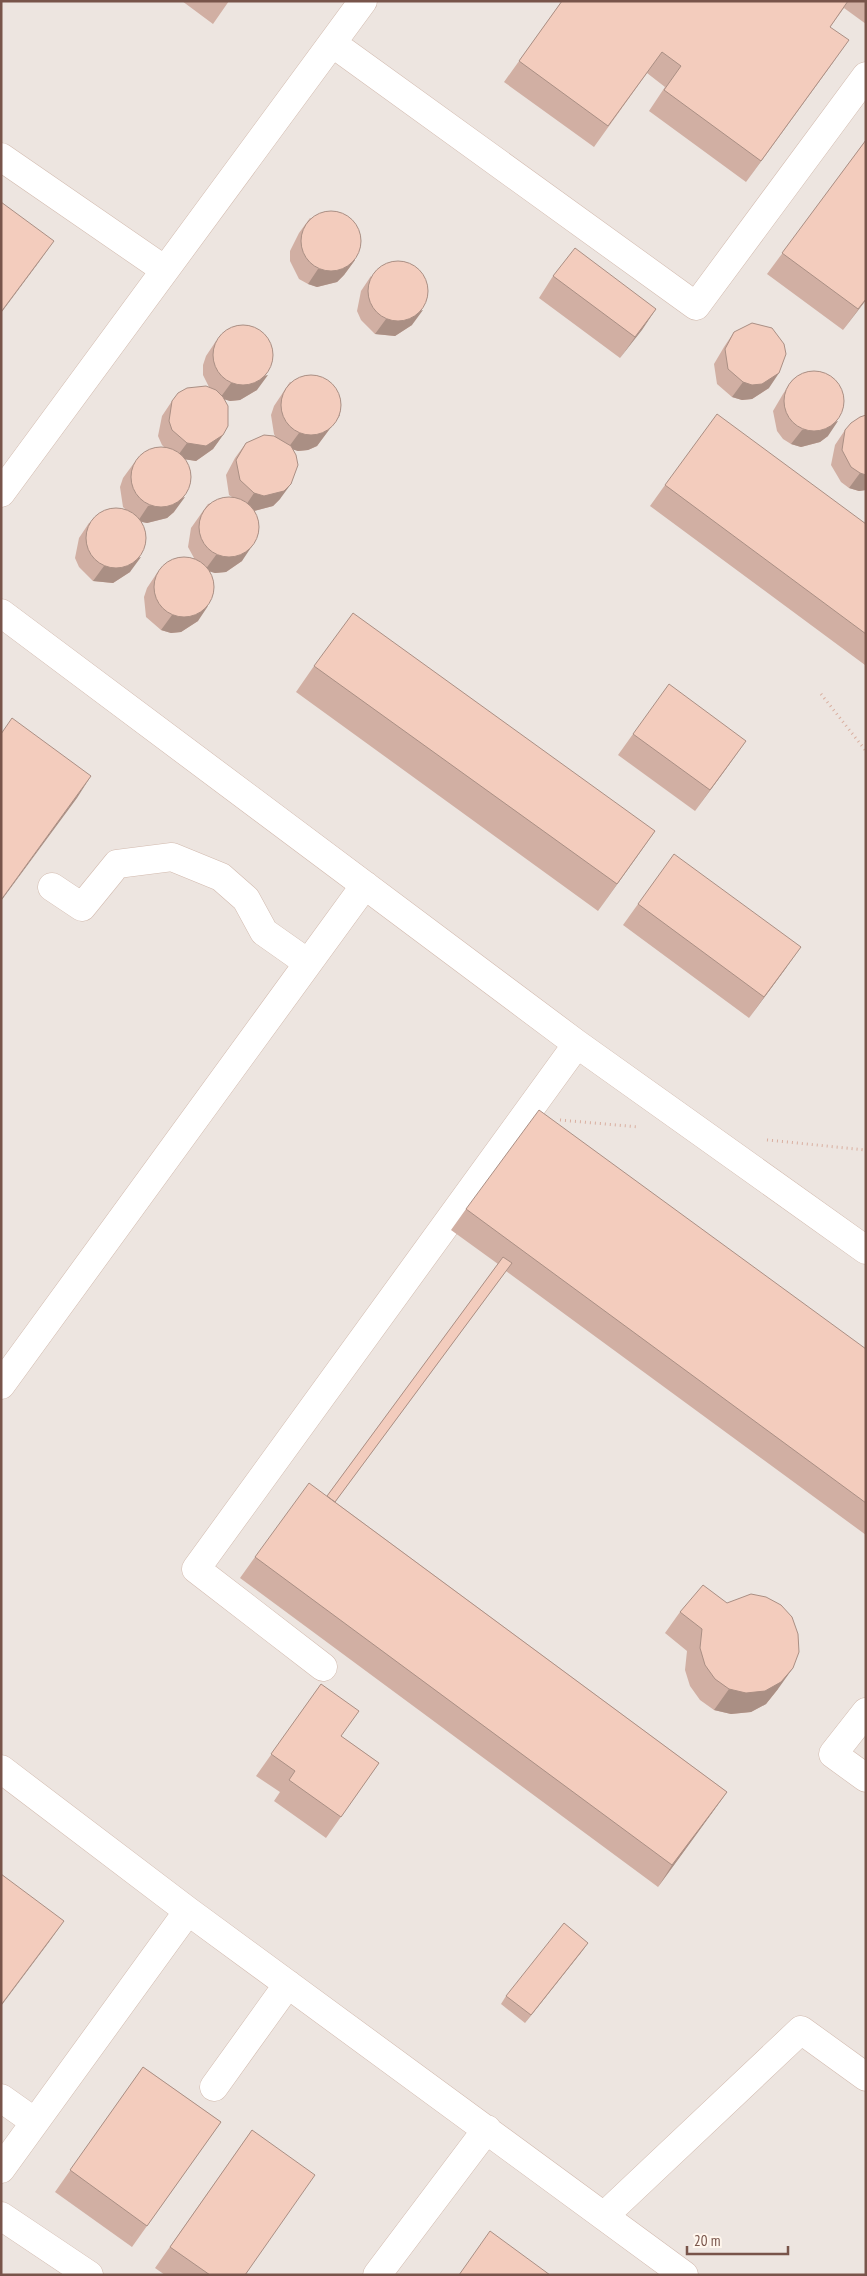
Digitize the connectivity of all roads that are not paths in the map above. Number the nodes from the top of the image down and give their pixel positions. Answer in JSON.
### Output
{"nodes":[{"id":1,"x":362,"y":1,"type":"edge"},
{"id":2,"x":332,"y":43,"type":"junction"},
{"id":3,"x":866,"y":76,"type":"edge"},
{"id":4,"x":1,"y":157,"type":"edge"},
{"id":5,"x":165,"y":270,"type":"junction"},
{"id":6,"x":1,"y":492,"type":"edge"},
{"id":7,"x":1,"y":613,"type":"edge"},
{"id":8,"x":365,"y":885,"type":"junction"},
{"id":9,"x":52,"y":887,"type":"dead end"},
{"id":10,"x":308,"y":963,"type":"junction"},
{"id":11,"x":577,"y":1044,"type":"junction"},
{"id":12,"x":866,"y":1250,"type":"edge"},
{"id":13,"x":1,"y":1385,"type":"edge"},
{"id":14,"x":323,"y":1667,"type":"dead end"},
{"id":15,"x":866,"y":1712,"type":"edge"},
{"id":16,"x":1,"y":1769,"type":"edge"},
{"id":17,"x":866,"y":1778,"type":"edge"},
{"id":18,"x":188,"y":1911,"type":"junction"},
{"id":19,"x":288,"y":1984,"type":"junction"},
{"id":20,"x":866,"y":2078,"type":"edge"},
{"id":21,"x":214,"y":2087,"type":"dead end"},
{"id":22,"x":1,"y":2098,"type":"edge"},
{"id":23,"x":35,"y":2122,"type":"junction"},
{"id":24,"x":486,"y":2129,"type":"junction"},
{"id":25,"x":1,"y":2169,"type":"edge"},
{"id":26,"x":1,"y":2216,"type":"edge"},
{"id":27,"x":604,"y":2216,"type":"junction"},
{"id":28,"x":89,"y":2275,"type":"edge"},
{"id":29,"x":377,"y":2275,"type":"edge"},
{"id":30,"x":684,"y":2275,"type":"edge"}],
"edges":[{"from":1,"to":2,"type":"lane"},
{"from":2,"to":3,"type":"lane"},
{"from":2,"to":5,"type":"lane"},
{"from":4,"to":5,"type":"lane"},
{"from":5,"to":6,"type":"lane"},
{"from":7,"to":8,"type":"lane"},
{"from":8,"to":10,"type":"lane"},
{"from":8,"to":11,"type":"lane"},
{"from":9,"to":10,"type":"lane"},
{"from":10,"to":13,"type":"lane"},
{"from":11,"to":12,"type":"lane"},
{"from":11,"to":14,"type":"lane"},
{"from":15,"to":17,"type":"lane"},
{"from":16,"to":18,"type":"lane"},
{"from":18,"to":19,"type":"lane"},
{"from":18,"to":23,"type":"lane"},
{"from":19,"to":21,"type":"lane"},
{"from":19,"to":24,"type":"lane"},
{"from":20,"to":27,"type":"lane"},
{"from":22,"to":23,"type":"lane"},
{"from":23,"to":25,"type":"lane"},
{"from":24,"to":27,"type":"lane"},
{"from":24,"to":29,"type":"lane"},
{"from":26,"to":28,"type":"lane"},
{"from":27,"to":30,"type":"lane"}]}
